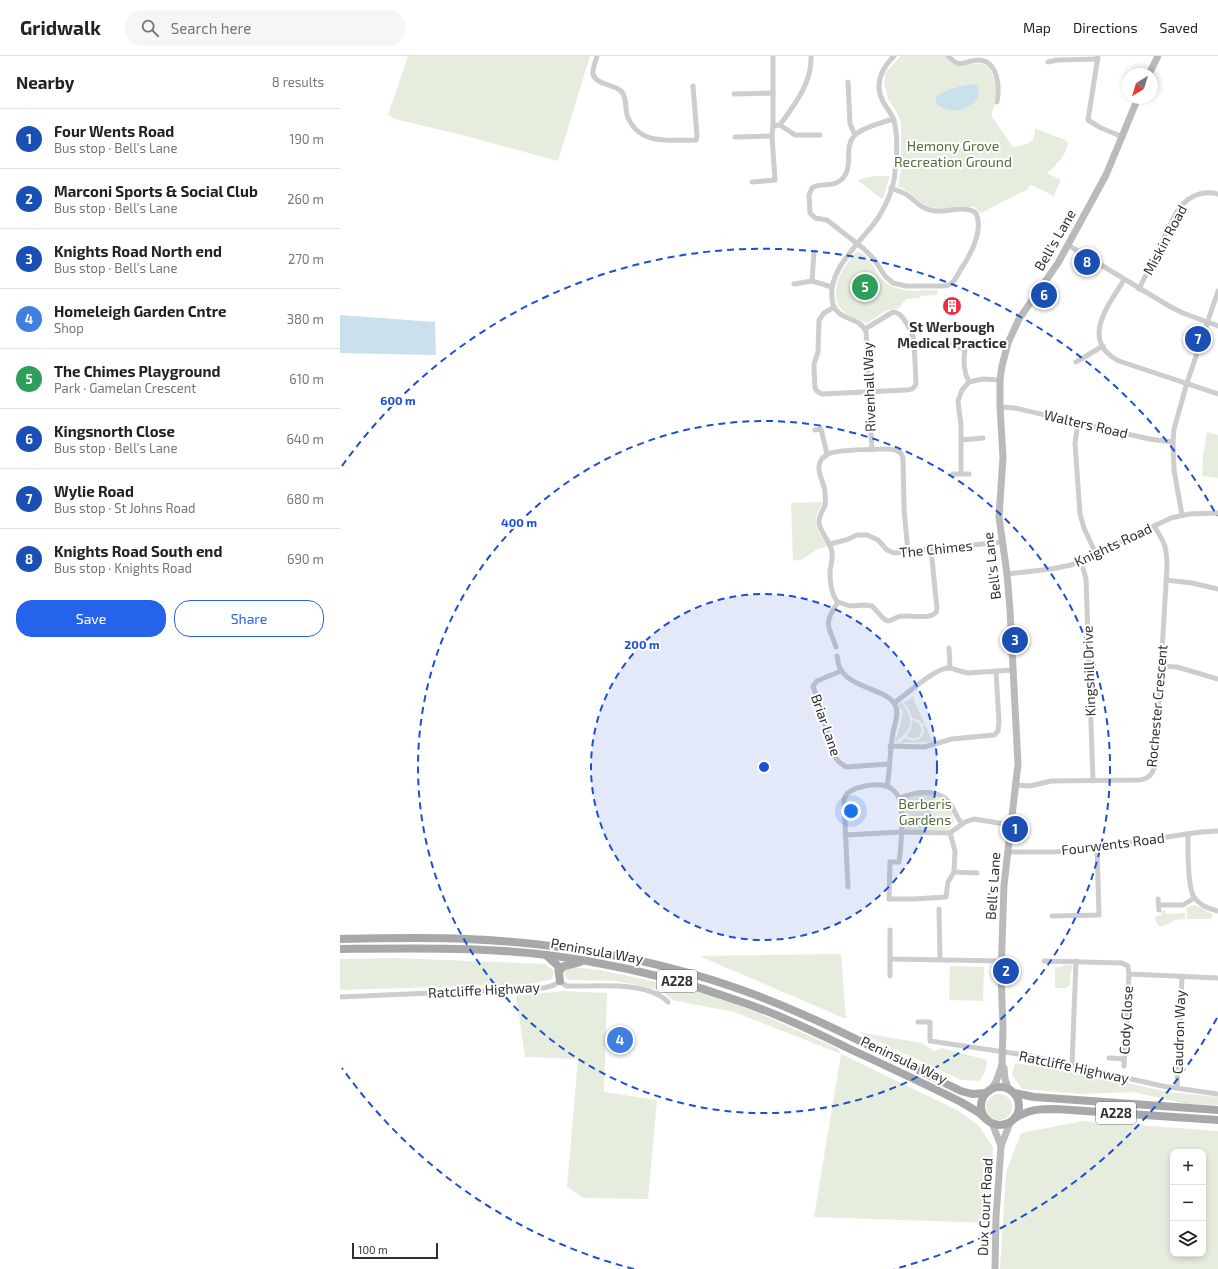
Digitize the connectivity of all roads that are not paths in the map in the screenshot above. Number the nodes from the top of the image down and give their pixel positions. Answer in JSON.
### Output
{"nodes":[{"id":1,"x":597,"y":56,"type":"edge"},
{"id":2,"x":773,"y":56,"type":"edge"},
{"id":3,"x":811,"y":56,"type":"edge"},
{"id":4,"x":894,"y":56,"type":"edge"},
{"id":5,"x":948,"y":56,"type":"edge"},
{"id":6,"x":1158,"y":56,"type":"edge"},
{"id":7,"x":1057,"y":58,"type":"edge"},
{"id":8,"x":1098,"y":58,"type":"edge"},
{"id":9,"x":1048,"y":62,"type":"dead end"},
{"id":10,"x":1152,"y":68,"type":"edge"},
{"id":11,"x":848,"y":82,"type":"dead end"},
{"id":12,"x":693,"y":86,"type":"dead end"},
{"id":13,"x":773,"y":93,"type":"junction"},
{"id":14,"x":734,"y":94,"type":"dead end"},
{"id":15,"x":997,"y":102,"type":"dead end"},
{"id":16,"x":1136,"y":104,"type":"edge"},
{"id":17,"x":894,"y":119,"type":"junction"},
{"id":18,"x":780,"y":125,"type":"junction"},
{"id":19,"x":774,"y":126,"type":"junction"},
{"id":20,"x":820,"y":135,"type":"dead end"},
{"id":21,"x":855,"y":135,"type":"junction"},
{"id":22,"x":772,"y":136,"type":"junction"},
{"id":23,"x":735,"y":137,"type":"dead end"},
{"id":24,"x":1123,"y":137,"type":"junction"},
{"id":25,"x":752,"y":182,"type":"dead end"},
{"id":26,"x":891,"y":188,"type":"junction"},
{"id":27,"x":1218,"y":194,"type":"edge"},
{"id":28,"x":858,"y":244,"type":"junction"},
{"id":29,"x":1068,"y":245,"type":"junction"},
{"id":30,"x":814,"y":252,"type":"dead end"},
{"id":31,"x":1124,"y":280,"type":"junction"},
{"id":32,"x":812,"y":281,"type":"junction"},
{"id":33,"x":794,"y":284,"type":"dead end"},
{"id":34,"x":832,"y":287,"type":"junction"},
{"id":35,"x":1139,"y":289,"type":"junction"},
{"id":36,"x":1218,"y":291,"type":"edge"},
{"id":37,"x":834,"y":307,"type":"junction"},
{"id":38,"x":1208,"y":322,"type":"junction"},
{"id":39,"x":1218,"y":326,"type":"edge"},
{"id":40,"x":865,"y":330,"type":"junction"},
{"id":41,"x":947,"y":344,"type":"dead end"},
{"id":42,"x":1103,"y":346,"type":"junction"},
{"id":43,"x":1076,"y":362,"type":"dead end"},
{"id":44,"x":1000,"y":380,"type":"junction"},
{"id":45,"x":969,"y":382,"type":"junction"},
{"id":46,"x":1187,"y":383,"type":"junction"},
{"id":47,"x":869,"y":392,"type":"junction"},
{"id":48,"x":1218,"y":394,"type":"edge"},
{"id":49,"x":1000,"y":407,"type":"junction"},
{"id":50,"x":1078,"y":423,"type":"junction"},
{"id":51,"x":815,"y":430,"type":"dead end"},
{"id":52,"x":983,"y":438,"type":"dead end"},
{"id":53,"x":961,"y":440,"type":"junction"},
{"id":54,"x":1172,"y":442,"type":"junction"},
{"id":55,"x":872,"y":450,"type":"junction"},
{"id":56,"x":827,"y":454,"type":"junction"},
{"id":57,"x":953,"y":474,"type":"dead end"},
{"id":58,"x":961,"y":474,"type":"junction"},
{"id":59,"x":969,"y":474,"type":"dead end"},
{"id":60,"x":1218,"y":513,"type":"edge"},
{"id":61,"x":1182,"y":515,"type":"junction"},
{"id":62,"x":1154,"y":526,"type":"junction"},
{"id":63,"x":1002,"y":542,"type":"junction"},
{"id":64,"x":830,"y":544,"type":"junction"},
{"id":65,"x":931,"y":549,"type":"junction"},
{"id":66,"x":908,"y":552,"type":"junction"},
{"id":67,"x":1096,"y":554,"type":"junction"},
{"id":68,"x":1081,"y":561,"type":"junction"},
{"id":69,"x":1007,"y":574,"type":"junction"},
{"id":70,"x":1166,"y":580,"type":"junction"},
{"id":71,"x":1218,"y":589,"type":"edge"},
{"id":72,"x":838,"y":602,"type":"junction"},
{"id":73,"x":836,"y":647,"type":"dead end"},
{"id":74,"x":949,"y":648,"type":"dead end"},
{"id":75,"x":837,"y":656,"type":"dead end"},
{"id":76,"x":1160,"y":666,"type":"junction"},
{"id":77,"x":950,"y":668,"type":"junction"},
{"id":78,"x":996,"y":670,"type":"junction"},
{"id":79,"x":1013,"y":670,"type":"junction"},
{"id":80,"x":841,"y":671,"type":"junction"},
{"id":81,"x":1218,"y":679,"type":"edge"},
{"id":82,"x":894,"y":703,"type":"junction"},
{"id":83,"x":890,"y":746,"type":"junction"},
{"id":84,"x":889,"y":764,"type":"junction"},
{"id":85,"x":1093,"y":781,"type":"junction"},
{"id":86,"x":1015,"y":785,"type":"junction"},
{"id":87,"x":887,"y":786,"type":"junction"},
{"id":88,"x":899,"y":798,"type":"junction"},
{"id":89,"x":962,"y":824,"type":"junction"},
{"id":90,"x":1011,"y":825,"type":"junction"},
{"id":91,"x":1218,"y":831,"type":"edge"},
{"id":92,"x":901,"y":832,"type":"junction"},
{"id":93,"x":950,"y":832,"type":"junction"},
{"id":94,"x":1188,"y":834,"type":"junction"},
{"id":95,"x":845,"y":835,"type":"junction"},
{"id":96,"x":1097,"y":847,"type":"junction"},
{"id":97,"x":1008,"y":852,"type":"junction"},
{"id":98,"x":954,"y":872,"type":"junction"},
{"id":99,"x":977,"y":873,"type":"dead end"},
{"id":100,"x":848,"y":887,"type":"dead end"},
{"id":101,"x":1194,"y":898,"type":"junction"},
{"id":102,"x":1158,"y":899,"type":"dead end"},
{"id":103,"x":939,"y":908,"type":"dead end"},
{"id":104,"x":1218,"y":911,"type":"edge"},
{"id":105,"x":1052,"y":916,"type":"dead end"},
{"id":106,"x":890,"y":930,"type":"dead end"},
{"id":107,"x":340,"y":939,"type":"edge"},
{"id":108,"x":340,"y":949,"type":"edge"},
{"id":109,"x":546,"y":955,"type":"junction"},
{"id":110,"x":890,"y":959,"type":"junction"},
{"id":111,"x":940,"y":960,"type":"junction"},
{"id":112,"x":586,"y":961,"type":"junction"},
{"id":113,"x":1002,"y":961,"type":"junction"},
{"id":114,"x":1044,"y":961,"type":"dead end"},
{"id":115,"x":1076,"y":961,"type":"junction"},
{"id":116,"x":559,"y":971,"type":"junction"},
{"id":117,"x":1129,"y":974,"type":"junction"},
{"id":118,"x":890,"y":976,"type":"dead end"},
{"id":119,"x":1182,"y":977,"type":"junction"},
{"id":120,"x":1218,"y":978,"type":"edge"},
{"id":121,"x":560,"y":981,"type":"junction"},
{"id":122,"x":340,"y":997,"type":"edge"},
{"id":123,"x":668,"y":1002,"type":"dead end"},
{"id":124,"x":918,"y":1022,"type":"dead end"},
{"id":125,"x":1003,"y":1053,"type":"junction"},
{"id":126,"x":1109,"y":1058,"type":"dead end"},
{"id":127,"x":1124,"y":1059,"type":"junction"},
{"id":128,"x":1002,"y":1065,"type":"junction"},
{"id":129,"x":1072,"y":1065,"type":"junction"},
{"id":130,"x":1124,"y":1066,"type":"dead end"},
{"id":131,"x":1177,"y":1088,"type":"junction"},
{"id":132,"x":988,"y":1092,"type":"junction"},
{"id":133,"x":1012,"y":1092,"type":"junction"},
{"id":134,"x":1218,"y":1094,"type":"edge"},
{"id":135,"x":1218,"y":1110,"type":"edge"},
{"id":136,"x":1012,"y":1120,"type":"junction"},
{"id":137,"x":1218,"y":1120,"type":"edge"},
{"id":138,"x":989,"y":1121,"type":"junction"},
{"id":139,"x":1001,"y":1146,"type":"junction"},
{"id":140,"x":995,"y":1269,"type":"edge"}],
"edges":[{"from":1,"to":12,"type":"street"},
{"from":2,"to":13,"type":"street"},
{"from":3,"to":18,"type":"street"},
{"from":4,"to":17,"type":"street"},
{"from":5,"to":15,"type":"street"},
{"from":6,"to":10,"type":"street"},
{"from":7,"to":8,"type":"street"},
{"from":7,"to":9,"type":"street"},
{"from":8,"to":24,"type":"street"},
{"from":11,"to":21,"type":"street"},
{"from":13,"to":14,"type":"street"},
{"from":13,"to":19,"type":"street"},
{"from":16,"to":24,"type":"street","name":"Bell's Lane"},
{"from":17,"to":21,"type":"street"},
{"from":17,"to":26,"type":"street"},
{"from":18,"to":19,"type":"street"},
{"from":18,"to":20,"type":"street"},
{"from":19,"to":22,"type":"street"},
{"from":21,"to":28,"type":"street"},
{"from":22,"to":23,"type":"street"},
{"from":22,"to":25,"type":"street"},
{"from":24,"to":29,"type":"street","name":"Bell's Lane"},
{"from":26,"to":28,"type":"street"},
{"from":26,"to":28,"type":"street"},
{"from":27,"to":35,"type":"street","name":"Miskin Road"},
{"from":28,"to":34,"type":"street"},
{"from":29,"to":31,"type":"street"},
{"from":29,"to":44,"type":"street","name":"Bell's Lane"},
{"from":30,"to":32,"type":"street"},
{"from":31,"to":35,"type":"street"},
{"from":31,"to":42,"type":"street"},
{"from":32,"to":33,"type":"street"},
{"from":32,"to":34,"type":"street"},
{"from":34,"to":37,"type":"street"},
{"from":35,"to":38,"type":"street"},
{"from":36,"to":38,"type":"street"},
{"from":37,"to":40,"type":"street","name":"Rivenhall Way"},
{"from":37,"to":47,"type":"street"},
{"from":38,"to":39,"type":"street"},
{"from":38,"to":46,"type":"street"},
{"from":40,"to":47,"type":"street","name":"Rivenhall Way"},
{"from":40,"to":47,"type":"street"},
{"from":41,"to":45,"type":"street"},
{"from":42,"to":43,"type":"street"},
{"from":42,"to":46,"type":"street"},
{"from":44,"to":45,"type":"street"},
{"from":44,"to":49,"type":"street","name":"Bell's Lane"},
{"from":45,"to":53,"type":"street"},
{"from":46,"to":48,"type":"street"},
{"from":46,"to":54,"type":"street"},
{"from":47,"to":55,"type":"street","name":"Rivenhall Way"},
{"from":49,"to":50,"type":"street","name":"Walters Road"},
{"from":49,"to":63,"type":"street","name":"Bell's Lane"},
{"from":50,"to":54,"type":"street","name":"Walters Road"},
{"from":50,"to":67,"type":"street"},
{"from":51,"to":56,"type":"street"},
{"from":52,"to":53,"type":"street"},
{"from":53,"to":58,"type":"street"},
{"from":54,"to":61,"type":"street"},
{"from":55,"to":56,"type":"street"},
{"from":55,"to":66,"type":"street"},
{"from":56,"to":64,"type":"street"},
{"from":57,"to":58,"type":"street"},
{"from":58,"to":59,"type":"street"},
{"from":60,"to":61,"type":"street","name":"Knights Road"},
{"from":61,"to":62,"type":"street","name":"Knights Road"},
{"from":62,"to":67,"type":"street","name":"Knights Road"},
{"from":62,"to":70,"type":"street","name":"Rochester Crescent"},
{"from":63,"to":65,"type":"street","name":"The Chimes"},
{"from":63,"to":69,"type":"street","name":"Bell's Lane"},
{"from":64,"to":66,"type":"street","name":"The Chimes"},
{"from":64,"to":72,"type":"street"},
{"from":65,"to":66,"type":"street","name":"The Chimes"},
{"from":65,"to":72,"type":"street"},
{"from":67,"to":68,"type":"street","name":"Knights Road"},
{"from":68,"to":69,"type":"street","name":"Knights Road"},
{"from":68,"to":85,"type":"street","name":"Kingshill Drive"},
{"from":69,"to":79,"type":"street","name":"Bell's Lane"},
{"from":70,"to":71,"type":"street"},
{"from":70,"to":76,"type":"street","name":"Rochester Crescent"},
{"from":72,"to":73,"type":"street"},
{"from":74,"to":77,"type":"street"},
{"from":75,"to":80,"type":"street"},
{"from":76,"to":81,"type":"street"},
{"from":76,"to":85,"type":"street","name":"Rochester Crescent"},
{"from":77,"to":78,"type":"street"},
{"from":77,"to":82,"type":"street"},
{"from":78,"to":79,"type":"street"},
{"from":78,"to":83,"type":"street"},
{"from":79,"to":86,"type":"street","name":"Bell's Lane"},
{"from":80,"to":82,"type":"street"},
{"from":80,"to":84,"type":"street","name":"Briar Lane"},
{"from":82,"to":83,"type":"street"},
{"from":83,"to":84,"type":"street"},
{"from":84,"to":87,"type":"street"},
{"from":85,"to":86,"type":"street","name":"Rochester Crescent"},
{"from":86,"to":90,"type":"street","name":"Bell's Lane"},
{"from":87,"to":88,"type":"street"},
{"from":87,"to":95,"type":"street"},
{"from":88,"to":89,"type":"street"},
{"from":88,"to":92,"type":"street"},
{"from":89,"to":90,"type":"street"},
{"from":89,"to":93,"type":"street"},
{"from":90,"to":97,"type":"street","name":"Bell's Lane"},
{"from":91,"to":94,"type":"street","name":"Fourwents Road"},
{"from":92,"to":93,"type":"street"},
{"from":92,"to":95,"type":"street"},
{"from":92,"to":98,"type":"street"},
{"from":93,"to":98,"type":"street"},
{"from":94,"to":96,"type":"street","name":"Fourwents Road"},
{"from":94,"to":101,"type":"street"},
{"from":95,"to":100,"type":"street"},
{"from":96,"to":97,"type":"street","name":"Fourwents Road"},
{"from":96,"to":105,"type":"street"},
{"from":97,"to":113,"type":"street","name":"Bell's Lane"},
{"from":98,"to":99,"type":"street"},
{"from":101,"to":102,"type":"street"},
{"from":101,"to":104,"type":"street"},
{"from":103,"to":111,"type":"street"},
{"from":106,"to":110,"type":"street"},
{"from":107,"to":132,"type":"main road","name":"Peninsula Way","number":"A228"},
{"from":108,"to":109,"type":"main road","name":"Peninsula Way","number":"A228"},
{"from":109,"to":112,"type":"main road","name":"Peninsula Way","number":"A228"},
{"from":109,"to":116,"type":"main road"},
{"from":110,"to":111,"type":"street"},
{"from":110,"to":118,"type":"street"},
{"from":111,"to":113,"type":"street"},
{"from":112,"to":116,"type":"main road"},
{"from":112,"to":138,"type":"main road","name":"Peninsula Way","number":"A228"},
{"from":113,"to":125,"type":"street","name":"Bell's Lane"},
{"from":114,"to":115,"type":"street"},
{"from":115,"to":117,"type":"street"},
{"from":115,"to":129,"type":"street"},
{"from":116,"to":121,"type":"main road"},
{"from":117,"to":119,"type":"street"},
{"from":117,"to":127,"type":"street","name":"Cody Close"},
{"from":119,"to":120,"type":"street"},
{"from":119,"to":131,"type":"street","name":"Caudron Way"},
{"from":121,"to":122,"type":"street","name":"Ratcliffe Highway"},
{"from":121,"to":123,"type":"street","name":"Ratcliffe Highway"},
{"from":124,"to":125,"type":"street","name":"Ratcliffe Highway"},
{"from":125,"to":128,"type":"street","name":"Bell's Lane"},
{"from":125,"to":129,"type":"street","name":"Ratcliffe Highway"},
{"from":126,"to":127,"type":"street"},
{"from":127,"to":130,"type":"street","name":"Cody Close"},
{"from":128,"to":132,"type":"street","name":"Bell's Lane"},
{"from":128,"to":133,"type":"street","name":"Bell's Lane"},
{"from":129,"to":131,"type":"street","name":"Ratcliffe Highway"},
{"from":131,"to":134,"type":"street","name":"Ratcliffe Highway"},
{"from":132,"to":133,"type":"main road"},
{"from":132,"to":138,"type":"main road"},
{"from":133,"to":135,"type":"main road","number":"A228"},
{"from":133,"to":136,"type":"main road"},
{"from":136,"to":137,"type":"main road","number":"A228"},
{"from":136,"to":138,"type":"main road"},
{"from":136,"to":139,"type":"street","name":"Dux Court Road"},
{"from":138,"to":139,"type":"street","name":"Dux Court Road"},
{"from":139,"to":140,"type":"street","name":"Dux Court Road"}]}
